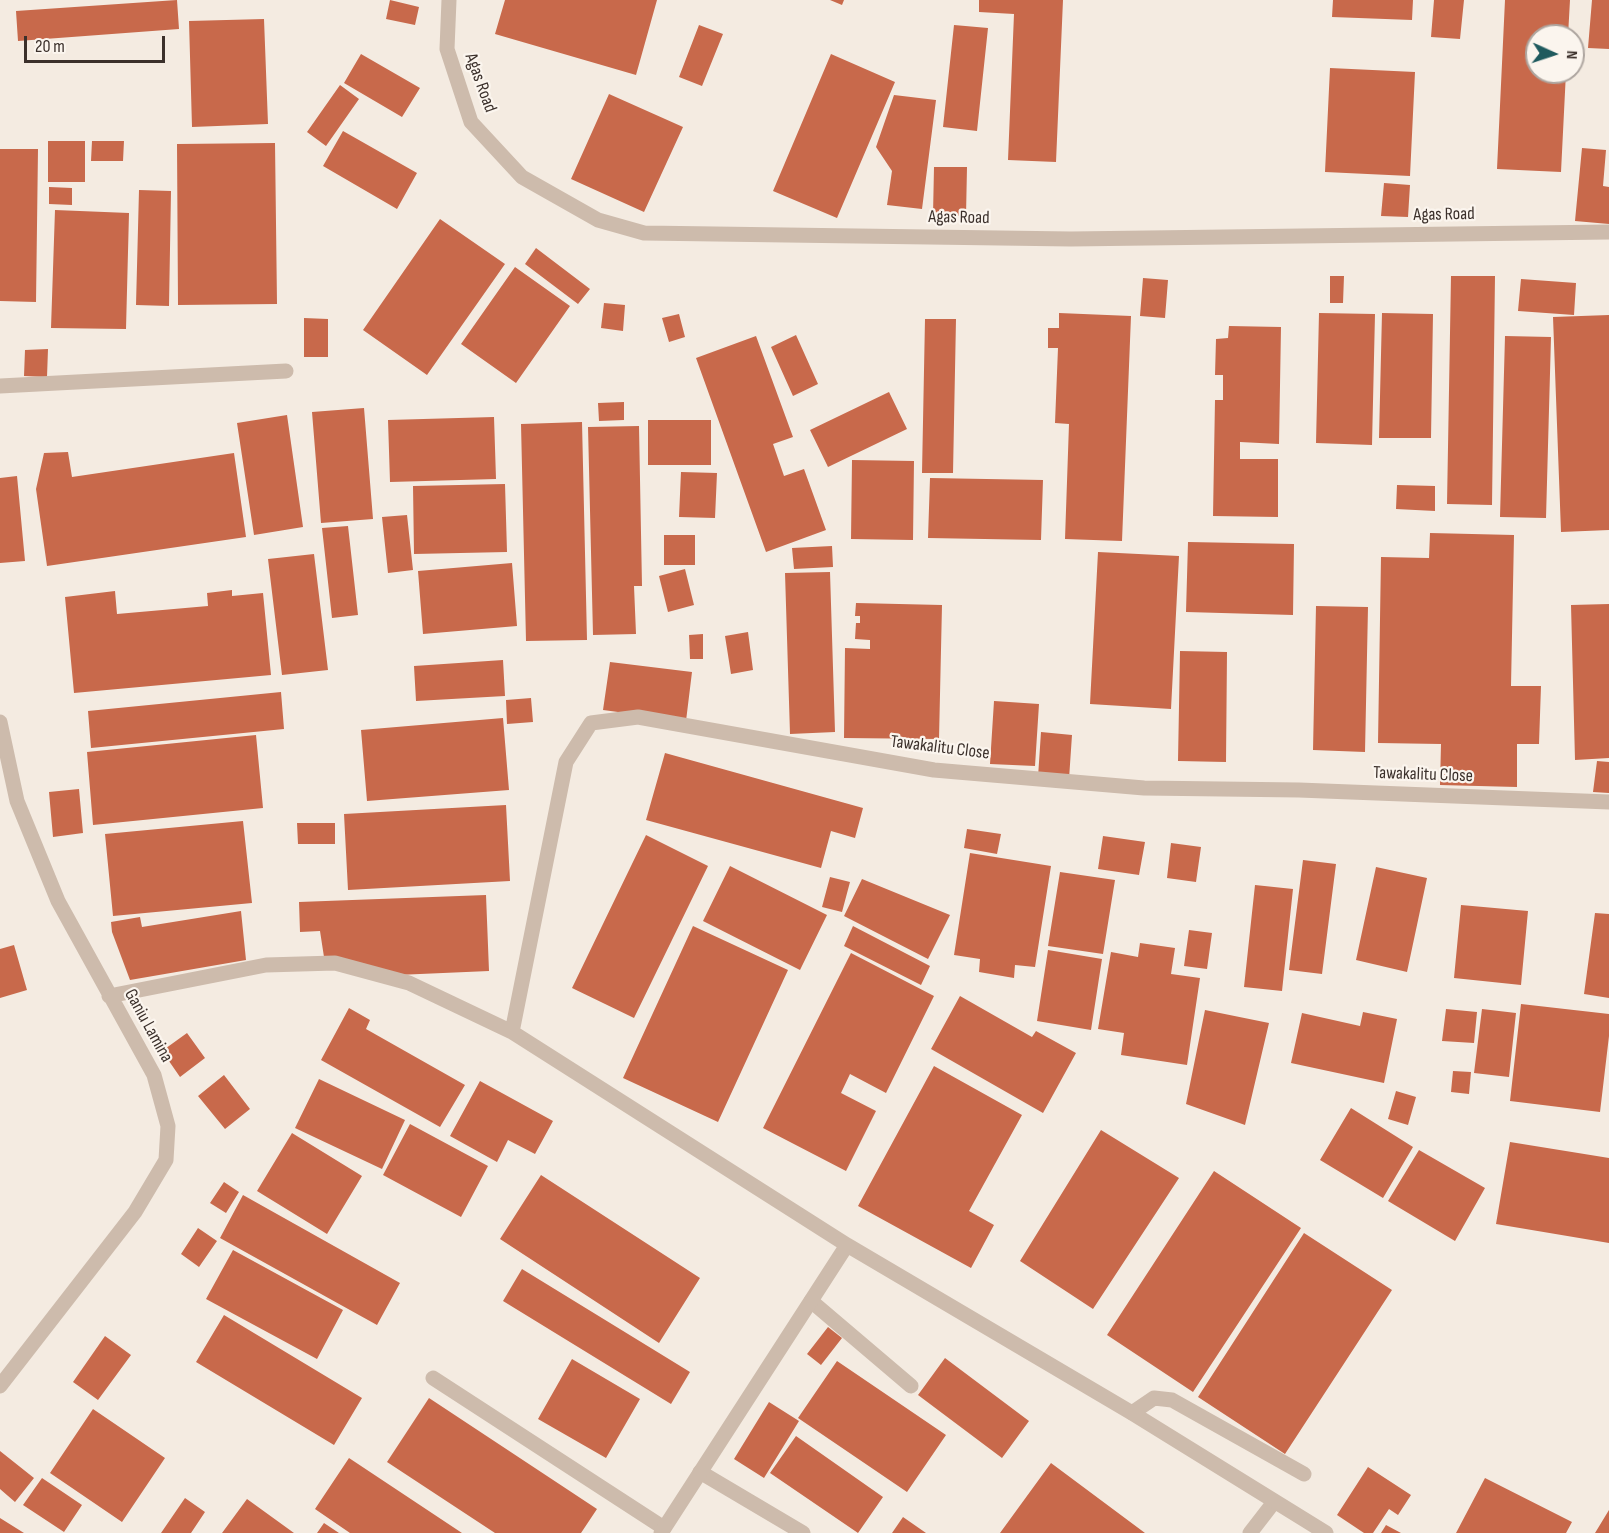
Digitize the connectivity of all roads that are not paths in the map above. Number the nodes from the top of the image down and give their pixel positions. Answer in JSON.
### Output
{"nodes":[{"id":1,"x":449,"y":0,"type":"edge"},
{"id":2,"x":1609,"y":232,"type":"edge"},
{"id":3,"x":286,"y":371,"type":"dead end"},
{"id":4,"x":0,"y":386,"type":"edge"},
{"id":5,"x":0,"y":722,"type":"edge"},
{"id":6,"x":1609,"y":802,"type":"edge"},
{"id":7,"x":109,"y":996,"type":"junction"},
{"id":8,"x":512,"y":1032,"type":"junction"},
{"id":9,"x":847,"y":1245,"type":"junction"},
{"id":10,"x":811,"y":1301,"type":"junction"},
{"id":11,"x":433,"y":1378,"type":"dead end"},
{"id":12,"x":0,"y":1386,"type":"edge"},
{"id":13,"x":911,"y":1386,"type":"dead end"},
{"id":14,"x":1132,"y":1413,"type":"junction"},
{"id":15,"x":700,"y":1472,"type":"junction"},
{"id":16,"x":1304,"y":1474,"type":"dead end"},
{"id":17,"x":1274,"y":1502,"type":"junction"},
{"id":18,"x":662,"y":1530,"type":"edge"},
{"id":19,"x":803,"y":1533,"type":"edge"},
{"id":20,"x":1250,"y":1533,"type":"edge"},
{"id":21,"x":1326,"y":1533,"type":"edge"}],
"edges":[{"from":1,"to":2,"type":"street","name":"Agas Road"},
{"from":3,"to":4,"type":"street"},
{"from":5,"to":7,"type":"street","name":"Ganiu Lamina"},
{"from":6,"to":8,"type":"street","name":"Tawakalitu Close"},
{"from":7,"to":8,"type":"street"},
{"from":7,"to":12,"type":"street","name":"Ganiu Lamina"},
{"from":8,"to":9,"type":"street"},
{"from":9,"to":10,"type":"street"},
{"from":9,"to":14,"type":"street"},
{"from":10,"to":13,"type":"street"},
{"from":10,"to":15,"type":"street"},
{"from":11,"to":18,"type":"street"},
{"from":14,"to":16,"type":"street"},
{"from":14,"to":17,"type":"street"},
{"from":15,"to":18,"type":"street"},
{"from":15,"to":19,"type":"street"},
{"from":17,"to":20,"type":"street"},
{"from":17,"to":21,"type":"street"}]}
